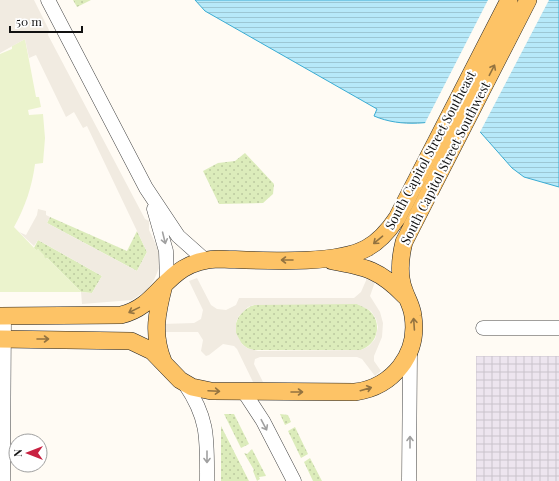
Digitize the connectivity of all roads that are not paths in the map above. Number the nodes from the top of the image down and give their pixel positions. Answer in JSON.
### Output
{"nodes":[{"id":1,"x":48,"y":0,"type":"edge"},
{"id":2,"x":509,"y":0,"type":"edge"},
{"id":3,"x":528,"y":0,"type":"edge"},
{"id":4,"x":146,"y":188,"type":"junction"},
{"id":5,"x":205,"y":260,"type":"junction"},
{"id":6,"x":326,"y":260,"type":"junction"},
{"id":7,"x":165,"y":283,"type":"junction"},
{"id":8,"x":407,"y":297,"type":"junction"},
{"id":9,"x":2,"y":316,"type":"edge"},
{"id":10,"x":483,"y":328,"type":"dead end"},
{"id":11,"x":559,"y":328,"type":"edge"},
{"id":12,"x":2,"y":339,"type":"edge"},
{"id":13,"x":410,"y":352,"type":"junction"},
{"id":14,"x":165,"y":366,"type":"junction"},
{"id":15,"x":185,"y":384,"type":"junction"},
{"id":16,"x":244,"y":392,"type":"junction"},
{"id":17,"x":2,"y":431,"type":"edge"},
{"id":18,"x":3,"y":481,"type":"edge"},
{"id":19,"x":207,"y":481,"type":"edge"},
{"id":20,"x":294,"y":481,"type":"edge"},
{"id":21,"x":410,"y":481,"type":"edge"}],
"edges":[{"from":1,"to":4,"type":"street"},
{"from":2,"to":6,"type":"main road","name":"South Capitol Street Southeast","one_way":true},
{"from":8,"to":3,"type":"main road","name":"South Capitol Street Southwest","one_way":true},
{"from":4,"to":5,"type":"street"},
{"from":4,"to":7,"type":"street","one_way":true},
{"from":6,"to":5,"type":"main road","name":"South Capitol Street Southeast","one_way":true},
{"from":5,"to":7,"type":"main road","name":"South Capitol Street Southeast"},
{"from":6,"to":8,"type":"main road"},
{"from":7,"to":9,"type":"main road","name":"South Capitol Street Southeast","one_way":true},
{"from":7,"to":14,"type":"main road","name":"South Capitol Street Southwest"},
{"from":13,"to":8,"type":"main road","name":"South Capitol Street Southwest","one_way":true},
{"from":9,"to":12,"type":"street"},
{"from":10,"to":11,"type":"street"},
{"from":12,"to":14,"type":"main road","name":"South Capitol Street Southwest","one_way":true},
{"from":12,"to":17,"type":"street"},
{"from":16,"to":13,"type":"main road","name":"South Capitol Street Southwest","one_way":true},
{"from":21,"to":13,"type":"street","one_way":true},
{"from":14,"to":15,"type":"main road","name":"South Capitol Street Southwest"},
{"from":15,"to":16,"type":"main road","name":"South Capitol Street Southwest","one_way":true},
{"from":15,"to":19,"type":"street","one_way":true},
{"from":16,"to":20,"type":"street","one_way":true},
{"from":17,"to":18,"type":"street"}]}
